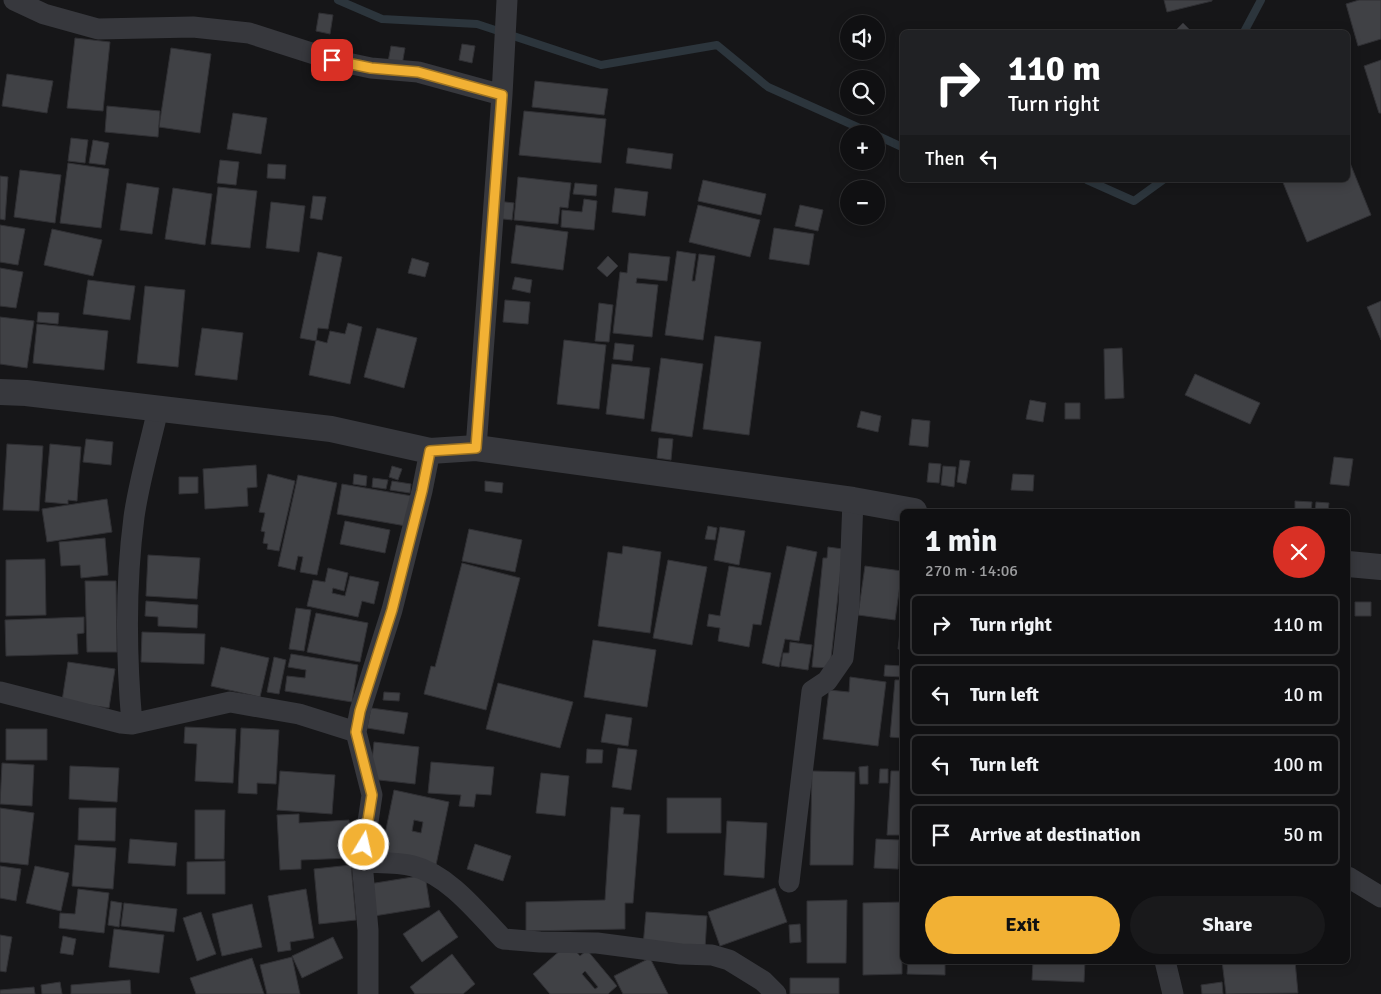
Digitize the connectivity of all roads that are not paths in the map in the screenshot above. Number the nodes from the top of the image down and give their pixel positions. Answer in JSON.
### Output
{"nodes":[{"id":1,"x":14,"y":0,"type":"edge"},
{"id":2,"x":506,"y":7,"type":"edge"},
{"id":3,"x":502,"y":95,"type":"junction"},
{"id":4,"x":0,"y":392,"type":"edge"},
{"id":5,"x":158,"y":409,"type":"junction"},
{"id":6,"x":476,"y":448,"type":"junction"},
{"id":7,"x":430,"y":451,"type":"junction"},
{"id":8,"x":853,"y":500,"type":"junction"},
{"id":9,"x":903,"y":509,"type":"edge"},
{"id":10,"x":1350,"y":564,"type":"edge"},
{"id":11,"x":1381,"y":567,"type":"edge"},
{"id":12,"x":0,"y":692,"type":"edge"},
{"id":13,"x":132,"y":724,"type":"junction"},
{"id":14,"x":356,"y":732,"type":"junction"},
{"id":15,"x":362,"y":862,"type":"junction"},
{"id":16,"x":1350,"y":878,"type":"edge"},
{"id":17,"x":789,"y":882,"type":"dead end"},
{"id":18,"x":1381,"y":897,"type":"edge"},
{"id":19,"x":1166,"y":964,"type":"edge"},
{"id":20,"x":368,"y":994,"type":"edge"},
{"id":21,"x":776,"y":994,"type":"edge"},
{"id":22,"x":1173,"y":994,"type":"edge"}],
"edges":[{"from":1,"to":3,"type":"street"},
{"from":2,"to":3,"type":"street"},
{"from":3,"to":6,"type":"street"},
{"from":4,"to":5,"type":"street"},
{"from":5,"to":7,"type":"street"},
{"from":5,"to":13,"type":"street"},
{"from":6,"to":7,"type":"street"},
{"from":6,"to":8,"type":"street"},
{"from":7,"to":14,"type":"street"},
{"from":8,"to":9,"type":"street"},
{"from":8,"to":17,"type":"street"},
{"from":10,"to":11,"type":"street"},
{"from":12,"to":13,"type":"street"},
{"from":13,"to":14,"type":"street"},
{"from":14,"to":15,"type":"street"},
{"from":15,"to":20,"type":"street"},
{"from":15,"to":21,"type":"street"},
{"from":16,"to":18,"type":"street"},
{"from":19,"to":22,"type":"street"}]}
